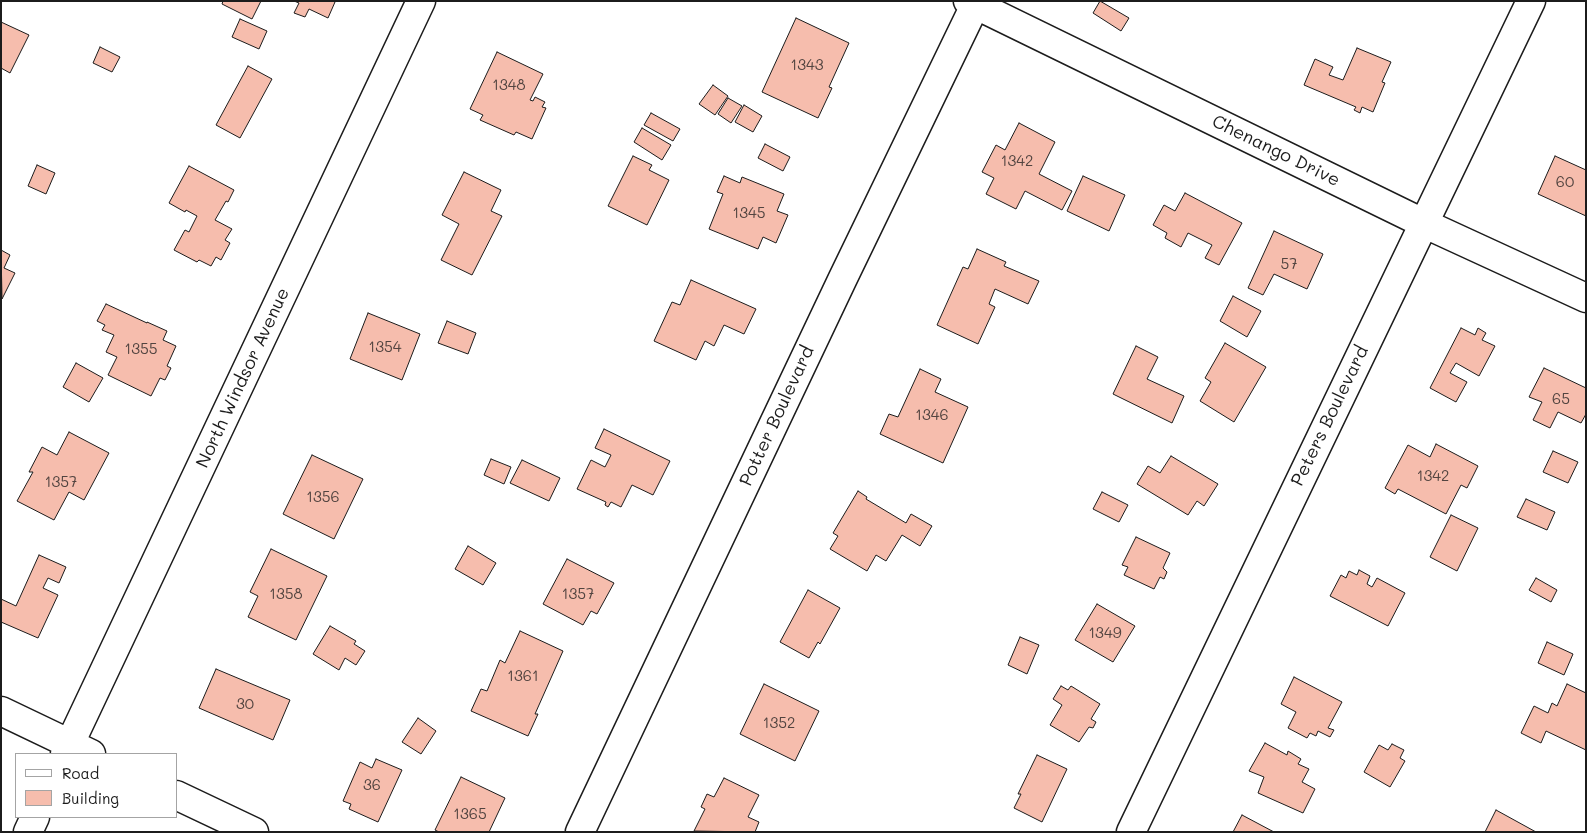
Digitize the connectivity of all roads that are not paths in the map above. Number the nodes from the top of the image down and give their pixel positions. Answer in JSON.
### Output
{"nodes":[{"id":1,"x":421,"y":1,"type":"edge"},
{"id":2,"x":1531,"y":1,"type":"edge"},
{"id":3,"x":973,"y":2,"type":"edge"},
{"id":4,"x":1423,"y":223,"type":"junction"},
{"id":5,"x":1586,"y":298,"type":"edge"},
{"id":6,"x":1,"y":711,"type":"edge"},
{"id":7,"x":75,"y":751,"type":"edge"},
{"id":8,"x":178,"y":796,"type":"edge"},
{"id":9,"x":35,"y":818,"type":"edge"},
{"id":10,"x":28,"y":832,"type":"edge"},
{"id":11,"x":254,"y":832,"type":"edge"},
{"id":12,"x":580,"y":832,"type":"edge"},
{"id":13,"x":1131,"y":832,"type":"edge"}],
"edges":[{"from":1,"to":7,"type":"street","name":"North Windsor Avenue"},
{"from":2,"to":4,"type":"street","name":"Peters Boulevard"},
{"from":3,"to":4,"type":"street","name":"Chenango Drive"},
{"from":3,"to":12,"type":"street","name":"Potter Boulevard"},
{"from":4,"to":5,"type":"street","name":"Chenango Drive"},
{"from":4,"to":13,"type":"street","name":"Peters Boulevard"},
{"from":6,"to":7,"type":"street"},
{"from":8,"to":11,"type":"street"},
{"from":9,"to":10,"type":"street"}]}
